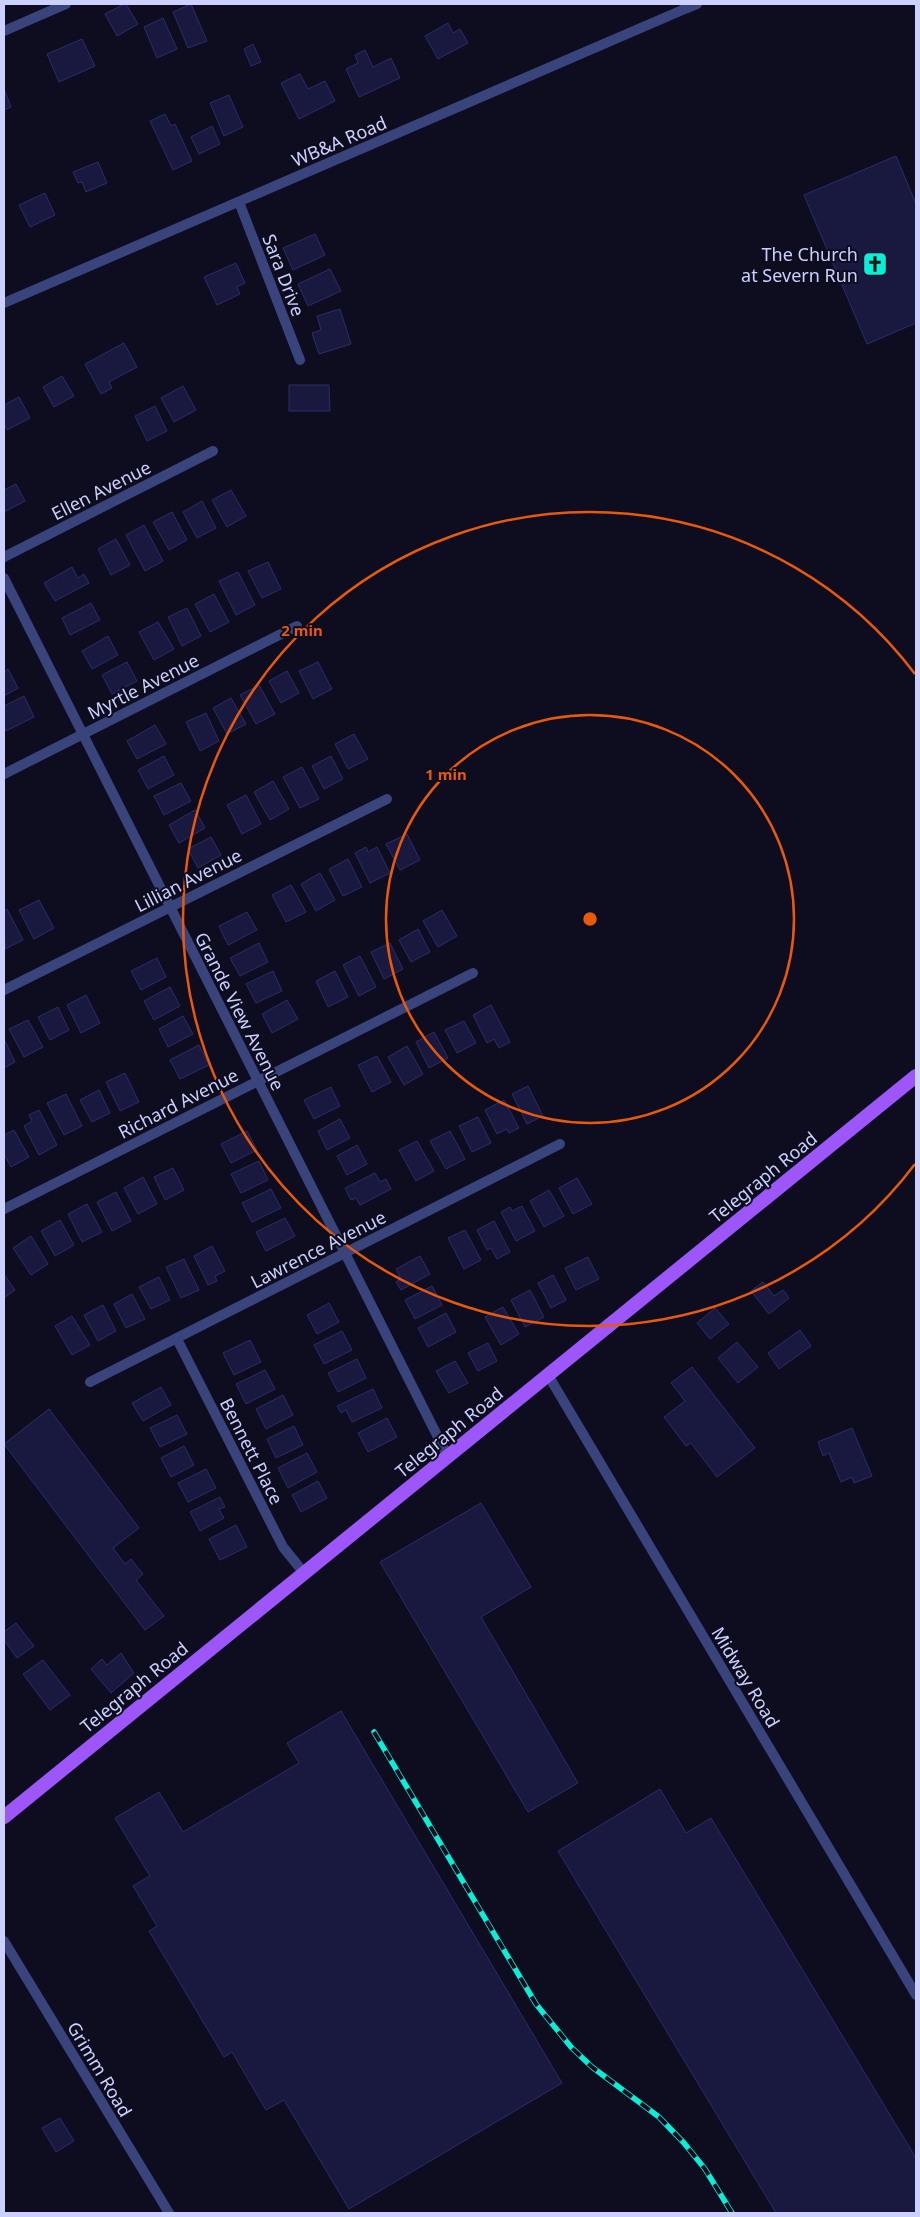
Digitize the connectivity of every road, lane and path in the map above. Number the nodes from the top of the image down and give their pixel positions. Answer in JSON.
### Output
{"nodes":[{"id":1,"x":66,"y":4,"type":"edge"},
{"id":2,"x":690,"y":5,"type":"edge"},
{"id":3,"x":4,"y":30,"type":"edge"},
{"id":4,"x":239,"y":202,"type":"junction"},
{"id":5,"x":4,"y":303,"type":"edge"},
{"id":6,"x":300,"y":360,"type":"dead end"},
{"id":7,"x":213,"y":451,"type":"dead end"},
{"id":8,"x":4,"y":557,"type":"edge"},
{"id":9,"x":4,"y":578,"type":"edge"},
{"id":10,"x":297,"y":626,"type":"dead end"},
{"id":11,"x":84,"y":733,"type":"junction"},
{"id":12,"x":4,"y":774,"type":"edge"},
{"id":13,"x":387,"y":799,"type":"dead end"},
{"id":14,"x":169,"y":907,"type":"junction"},
{"id":15,"x":474,"y":973,"type":"dead end"},
{"id":16,"x":4,"y":990,"type":"edge"},
{"id":17,"x":916,"y":1076,"type":"edge"},
{"id":18,"x":257,"y":1081,"type":"junction"},
{"id":19,"x":560,"y":1144,"type":"dead end"},
{"id":20,"x":4,"y":1209,"type":"edge"},
{"id":21,"x":344,"y":1253,"type":"junction"},
{"id":22,"x":177,"y":1339,"type":"junction"},
{"id":23,"x":548,"y":1375,"type":"junction"},
{"id":24,"x":90,"y":1382,"type":"dead end"},
{"id":25,"x":448,"y":1457,"type":"junction"},
{"id":26,"x":304,"y":1573,"type":"junction"},
{"id":27,"x":4,"y":1817,"type":"edge"},
{"id":28,"x":4,"y":1941,"type":"edge"},
{"id":29,"x":916,"y":1995,"type":"edge"},
{"id":30,"x":169,"y":2213,"type":"edge"}],
"edges":[{"from":1,"to":3,"type":"street"},
{"from":2,"to":4,"type":"street","name":"WB&A Road"},
{"from":4,"to":5,"type":"street","name":"WB&A Road"},
{"from":4,"to":6,"type":"street","name":"Sara Drive"},
{"from":7,"to":8,"type":"street","name":"Ellen Avenue"},
{"from":9,"to":11,"type":"street","name":"Grande View Avenue"},
{"from":10,"to":11,"type":"street","name":"Myrtle Avenue"},
{"from":11,"to":12,"type":"street","name":"Myrtle Avenue"},
{"from":11,"to":14,"type":"street","name":"Grande View Avenue"},
{"from":13,"to":14,"type":"street","name":"Lillian Avenue"},
{"from":14,"to":16,"type":"street","name":"Lillian Avenue"},
{"from":14,"to":18,"type":"street","name":"Grande View Avenue"},
{"from":15,"to":18,"type":"street","name":"Richard Avenue"},
{"from":17,"to":23,"type":"main road","name":"Telegraph Road"},
{"from":18,"to":20,"type":"street","name":"Richard Avenue"},
{"from":18,"to":21,"type":"street","name":"Grande View Avenue"},
{"from":19,"to":21,"type":"street","name":"Lawrence Avenue"},
{"from":21,"to":22,"type":"street","name":"Lawrence Avenue"},
{"from":21,"to":25,"type":"street","name":"Grande View Avenue"},
{"from":22,"to":24,"type":"street","name":"Lawrence Avenue"},
{"from":22,"to":26,"type":"street","name":"Bennett Place"},
{"from":23,"to":25,"type":"main road","name":"Telegraph Road"},
{"from":23,"to":29,"type":"street","name":"Midway Road"},
{"from":25,"to":26,"type":"main road","name":"Telegraph Road"},
{"from":26,"to":27,"type":"main road","name":"Telegraph Road"},
{"from":28,"to":30,"type":"street","name":"Grimm Road"}]}
